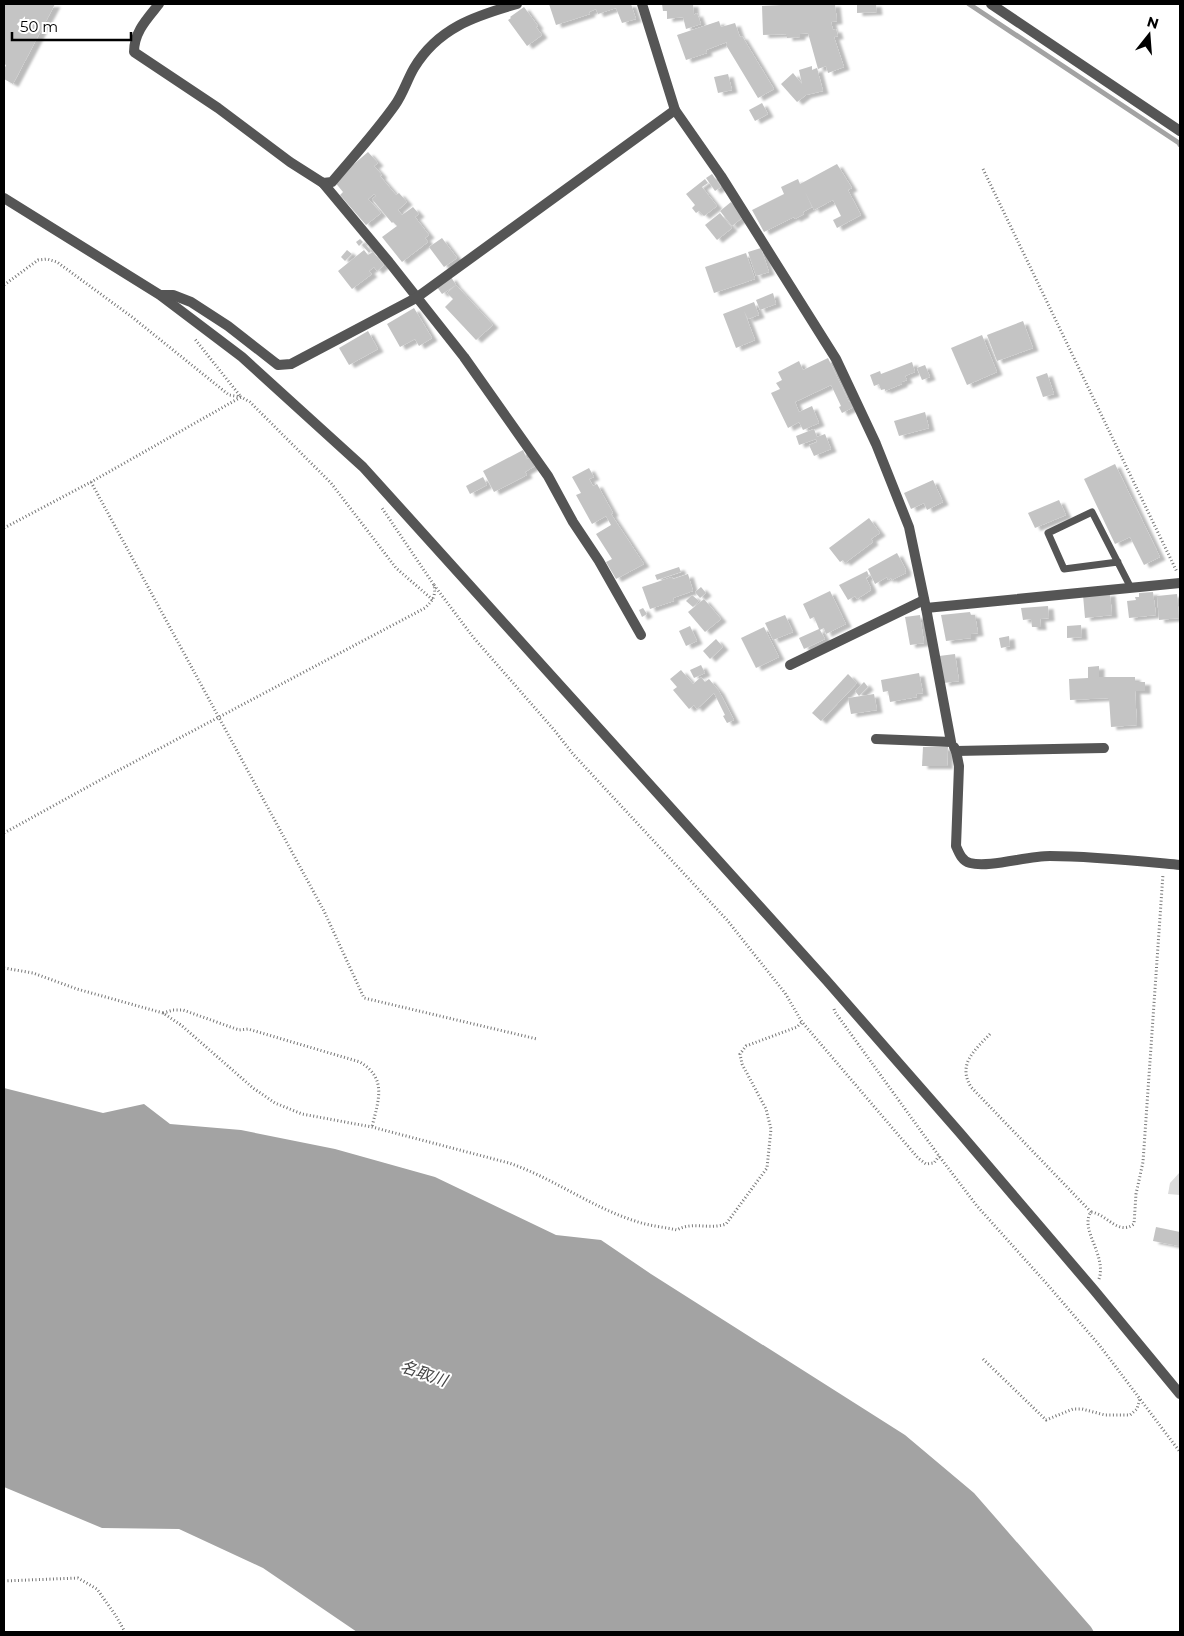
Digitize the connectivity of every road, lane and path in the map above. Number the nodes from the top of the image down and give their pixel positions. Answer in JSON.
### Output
{"nodes":[{"id":1,"x":159,"y":4,"type":"edge"},
{"id":2,"x":517,"y":4,"type":"edge"},
{"id":3,"x":642,"y":4,"type":"edge"},
{"id":4,"x":991,"y":4,"type":"edge"},
{"id":5,"x":675,"y":110,"type":"junction"},
{"id":6,"x":1180,"y":131,"type":"edge"},
{"id":7,"x":983,"y":169,"type":"dead end"},
{"id":8,"x":322,"y":183,"type":"junction"},
{"id":9,"x":4,"y":198,"type":"edge"},
{"id":10,"x":4,"y":285,"type":"edge"},
{"id":11,"x":160,"y":294,"type":"junction"},
{"id":12,"x":416,"y":298,"type":"junction"},
{"id":13,"x":189,"y":331,"type":"dead end"},
{"id":14,"x":241,"y":397,"type":"junction"},
{"id":15,"x":91,"y":482,"type":"junction"},
{"id":16,"x":377,"y":502,"type":"dead end"},
{"id":17,"x":4,"y":528,"type":"edge"},
{"id":18,"x":1118,"y":562,"type":"junction"},
{"id":19,"x":1180,"y":579,"type":"edge"},
{"id":20,"x":1180,"y":583,"type":"edge"},
{"id":21,"x":434,"y":585,"type":"junction"},
{"id":22,"x":1131,"y":588,"type":"junction"},
{"id":23,"x":433,"y":600,"type":"junction"},
{"id":24,"x":925,"y":604,"type":"junction"},
{"id":25,"x":641,"y":635,"type":"dead end"},
{"id":26,"x":790,"y":665,"type":"dead end"},
{"id":27,"x":219,"y":718,"type":"junction"},
{"id":28,"x":876,"y":739,"type":"dead end"},
{"id":29,"x":954,"y":746,"type":"junction"},
{"id":30,"x":1104,"y":748,"type":"dead end"},
{"id":31,"x":4,"y":833,"type":"edge"},
{"id":32,"x":1163,"y":863,"type":"junction"},
{"id":33,"x":1180,"y":865,"type":"edge"},
{"id":34,"x":4,"y":968,"type":"edge"},
{"id":35,"x":833,"y":1005,"type":"dead end"},
{"id":36,"x":163,"y":1013,"type":"junction"},
{"id":37,"x":802,"y":1022,"type":"junction"},
{"id":38,"x":990,"y":1034,"type":"dead end"},
{"id":39,"x":537,"y":1039,"type":"dead end"},
{"id":40,"x":372,"y":1127,"type":"junction"},
{"id":41,"x":939,"y":1156,"type":"junction"},
{"id":42,"x":1091,"y":1212,"type":"junction"},
{"id":43,"x":1094,"y":1290,"type":"junction"},
{"id":44,"x":983,"y":1359,"type":"dead end"},
{"id":45,"x":1180,"y":1394,"type":"edge"},
{"id":46,"x":1140,"y":1398,"type":"junction"},
{"id":47,"x":1180,"y":1452,"type":"edge"},
{"id":48,"x":4,"y":1582,"type":"edge"},
{"id":49,"x":125,"y":1632,"type":"edge"}],
"edges":[{"from":1,"to":8,"type":"street"},
{"from":2,"to":8,"type":"street"},
{"from":3,"to":5,"type":"street"},
{"from":4,"to":6,"type":"street"},
{"from":5,"to":12,"type":"street"},
{"from":5,"to":24,"type":"street"},
{"from":7,"to":19,"type":"path"},
{"from":8,"to":12,"type":"street"},
{"from":9,"to":11,"type":"street"},
{"from":10,"to":14,"type":"path"},
{"from":11,"to":12,"type":"street"},
{"from":11,"to":43,"type":"street"},
{"from":12,"to":25,"type":"street"},
{"from":13,"to":14,"type":"path"},
{"from":14,"to":15,"type":"path"},
{"from":14,"to":23,"type":"path"},
{"from":15,"to":17,"type":"path"},
{"from":15,"to":27,"type":"path"},
{"from":16,"to":21,"type":"path"},
{"from":18,"to":18,"type":"lane"},
{"from":18,"to":22,"type":"lane"},
{"from":20,"to":22,"type":"street"},
{"from":21,"to":23,"type":"path"},
{"from":21,"to":37,"type":"path"},
{"from":22,"to":24,"type":"street"},
{"from":23,"to":27,"type":"path"},
{"from":24,"to":26,"type":"street"},
{"from":24,"to":29,"type":"street"},
{"from":27,"to":31,"type":"path"},
{"from":27,"to":39,"type":"path"},
{"from":28,"to":29,"type":"street"},
{"from":29,"to":30,"type":"street"},
{"from":29,"to":32,"type":"street"},
{"from":32,"to":33,"type":"street"},
{"from":32,"to":42,"type":"path"},
{"from":34,"to":36,"type":"path"},
{"from":35,"to":41,"type":"path"},
{"from":36,"to":40,"type":"path"},
{"from":36,"to":40,"type":"path"},
{"from":37,"to":40,"type":"path"},
{"from":37,"to":41,"type":"path"},
{"from":38,"to":42,"type":"path"},
{"from":41,"to":46,"type":"path"},
{"from":42,"to":43,"type":"path"},
{"from":43,"to":45,"type":"street"},
{"from":44,"to":46,"type":"path"},
{"from":46,"to":47,"type":"path"},
{"from":48,"to":49,"type":"path"}]}
